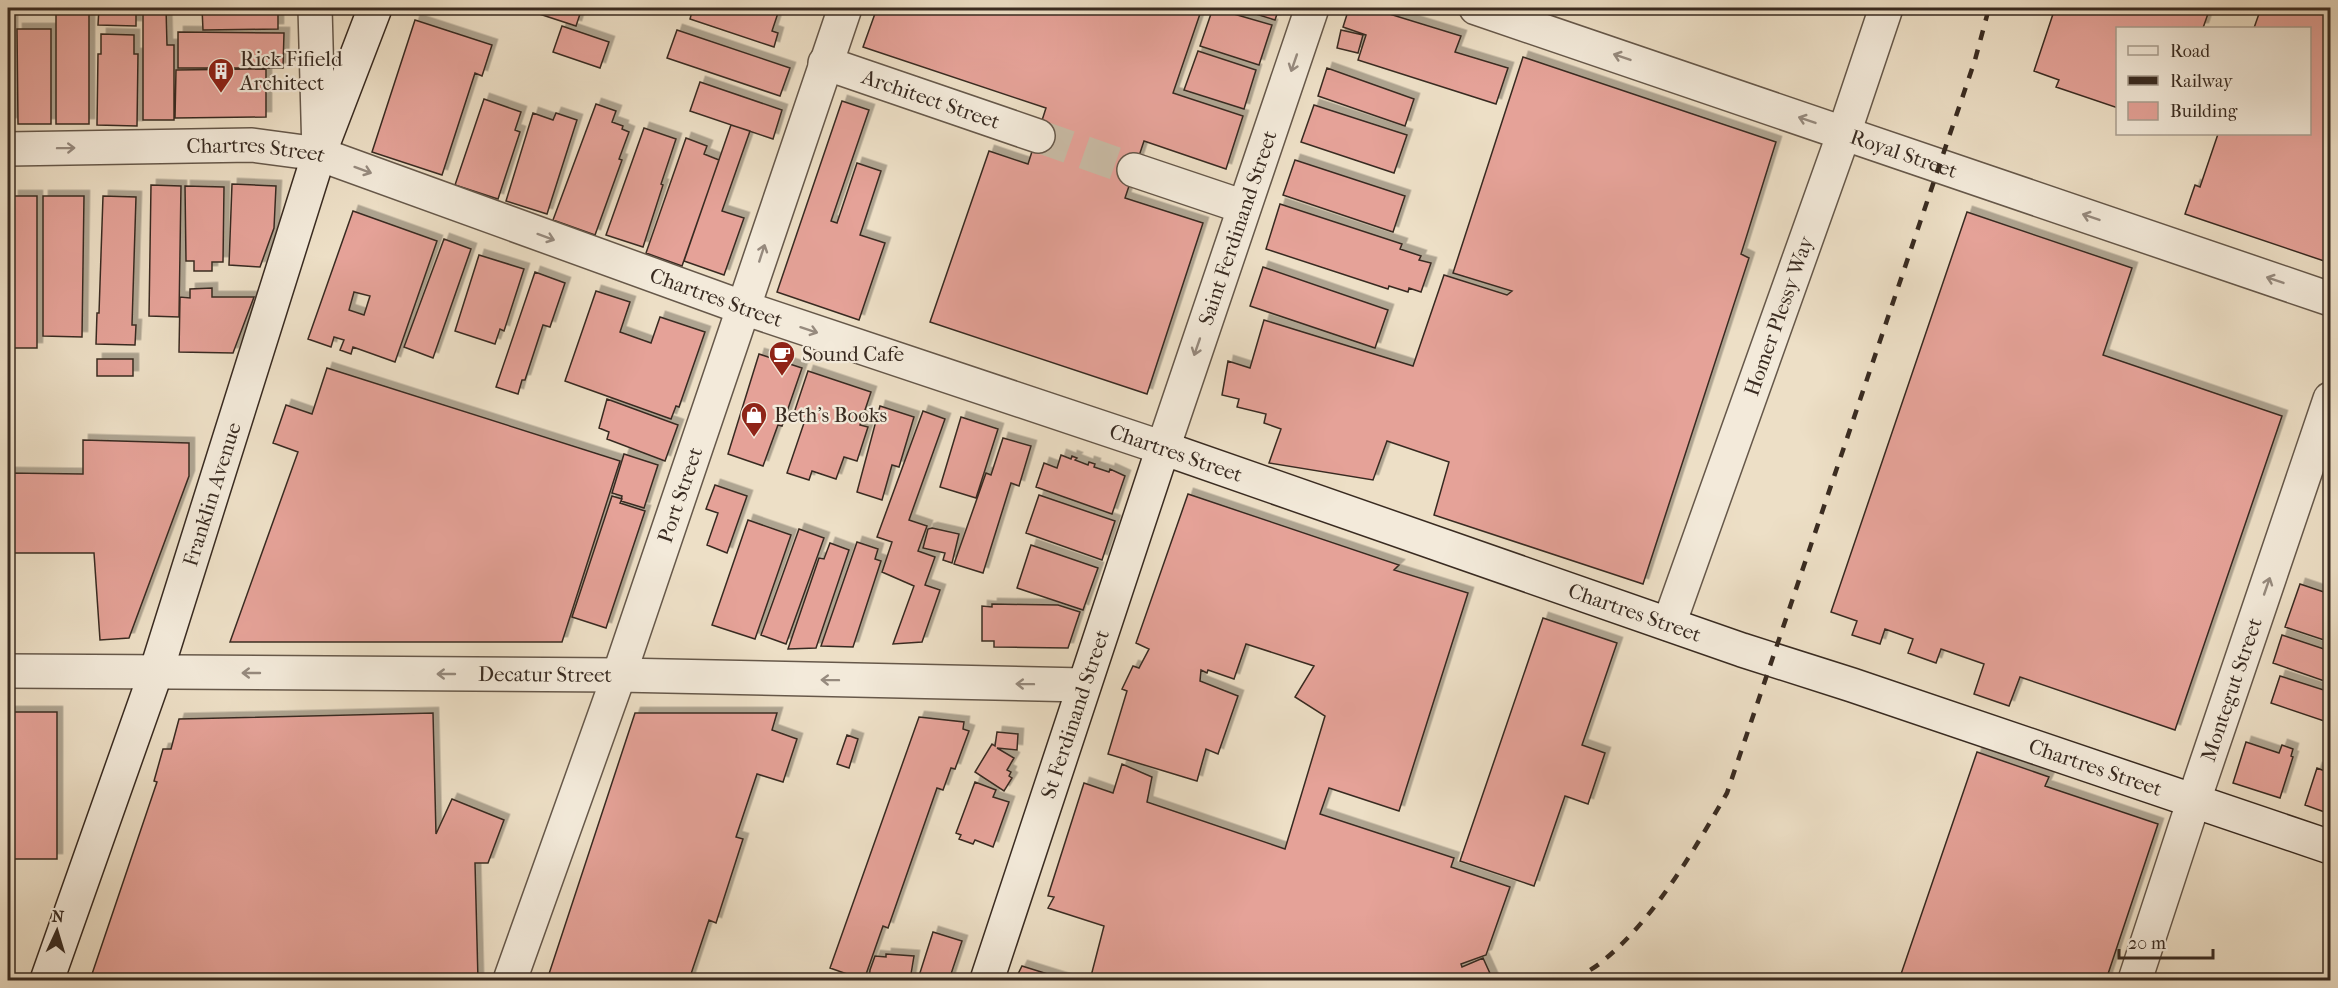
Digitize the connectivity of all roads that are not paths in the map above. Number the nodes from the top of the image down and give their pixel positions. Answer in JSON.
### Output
{"nodes":[{"id":1,"x":315,"y":8,"type":"edge"},
{"id":2,"x":375,"y":8,"type":"edge"},
{"id":3,"x":845,"y":8,"type":"edge"},
{"id":4,"x":1312,"y":8,"type":"edge"},
{"id":5,"x":1476,"y":8,"type":"edge"},
{"id":6,"x":1886,"y":8,"type":"edge"},
{"id":7,"x":825,"y":63,"type":"junction"},
{"id":8,"x":1844,"y":133,"type":"junction"},
{"id":9,"x":1038,"y":136,"type":"tunnel mouth"},
{"id":10,"x":8,"y":149,"type":"edge"},
{"id":11,"x":319,"y":154,"type":"junction"},
{"id":12,"x":1134,"y":170,"type":"tunnel mouth"},
{"id":13,"x":1244,"y":207,"type":"junction"},
{"id":14,"x":2331,"y":299,"type":"edge"},
{"id":15,"x":744,"y":308,"type":"junction"},
{"id":16,"x":2331,"y":399,"type":"edge"},
{"id":17,"x":1163,"y":448,"type":"junction"},
{"id":18,"x":1669,"y":624,"type":"junction"},
{"id":19,"x":8,"y":672,"type":"edge"},
{"id":20,"x":156,"y":672,"type":"junction"},
{"id":21,"x":620,"y":675,"type":"junction"},
{"id":22,"x":1084,"y":685,"type":"junction"},
{"id":23,"x":2194,"y":800,"type":"junction"},
{"id":24,"x":2331,"y":847,"type":"edge"},
{"id":25,"x":48,"y":981,"type":"edge"},
{"id":26,"x":510,"y":981,"type":"edge"},
{"id":27,"x":987,"y":981,"type":"edge"},
{"id":28,"x":2136,"y":981,"type":"edge"}],
"edges":[{"from":1,"to":11,"type":"street"},
{"from":2,"to":11,"type":"street","name":"Franklin Avenue"},
{"from":3,"to":7,"type":"street","name":"Port Street"},
{"from":4,"to":13,"type":"street","name":"Saint Ferdinand Street","one_way":true},
{"from":8,"to":5,"type":"street","name":"Royal Street","one_way":true},
{"from":6,"to":8,"type":"street","name":"Homer Plessy Way"},
{"from":7,"to":9,"type":"street","name":"Architect Street"},
{"from":15,"to":7,"type":"street","name":"Port Street","one_way":true},
{"from":14,"to":8,"type":"street","name":"Royal Street","one_way":true},
{"from":8,"to":18,"type":"street","name":"Homer Plessy Way"},
{"from":10,"to":11,"type":"street","name":"Chartres Street","one_way":true},
{"from":11,"to":15,"type":"street","name":"Chartres Street","one_way":true},
{"from":11,"to":20,"type":"street","name":"Franklin Avenue"},
{"from":12,"to":13,"type":"street"},
{"from":13,"to":17,"type":"street","name":"Saint Ferdinand Street","one_way":true},
{"from":15,"to":17,"type":"street","name":"Chartres Street","one_way":true},
{"from":15,"to":21,"type":"street","name":"Port Street"},
{"from":23,"to":16,"type":"street","name":"Montegut Street","one_way":true},
{"from":17,"to":18,"type":"street","name":"Chartres Street"},
{"from":17,"to":22,"type":"street","name":"St Ferdinand Street"},
{"from":18,"to":23,"type":"street","name":"Chartres Street"},
{"from":19,"to":20,"type":"street","name":"Decatur Street"},
{"from":21,"to":20,"type":"street","name":"Decatur Street","one_way":true},
{"from":20,"to":25,"type":"street","name":"Franklin Avenue"},
{"from":22,"to":21,"type":"street","name":"Decatur Street","one_way":true},
{"from":21,"to":26,"type":"street","name":"Port Street"},
{"from":22,"to":27,"type":"street","name":"St Ferdinand Street"},
{"from":23,"to":24,"type":"street","name":"Chartres Street"},
{"from":23,"to":28,"type":"street","name":"Montegut Street"}]}
